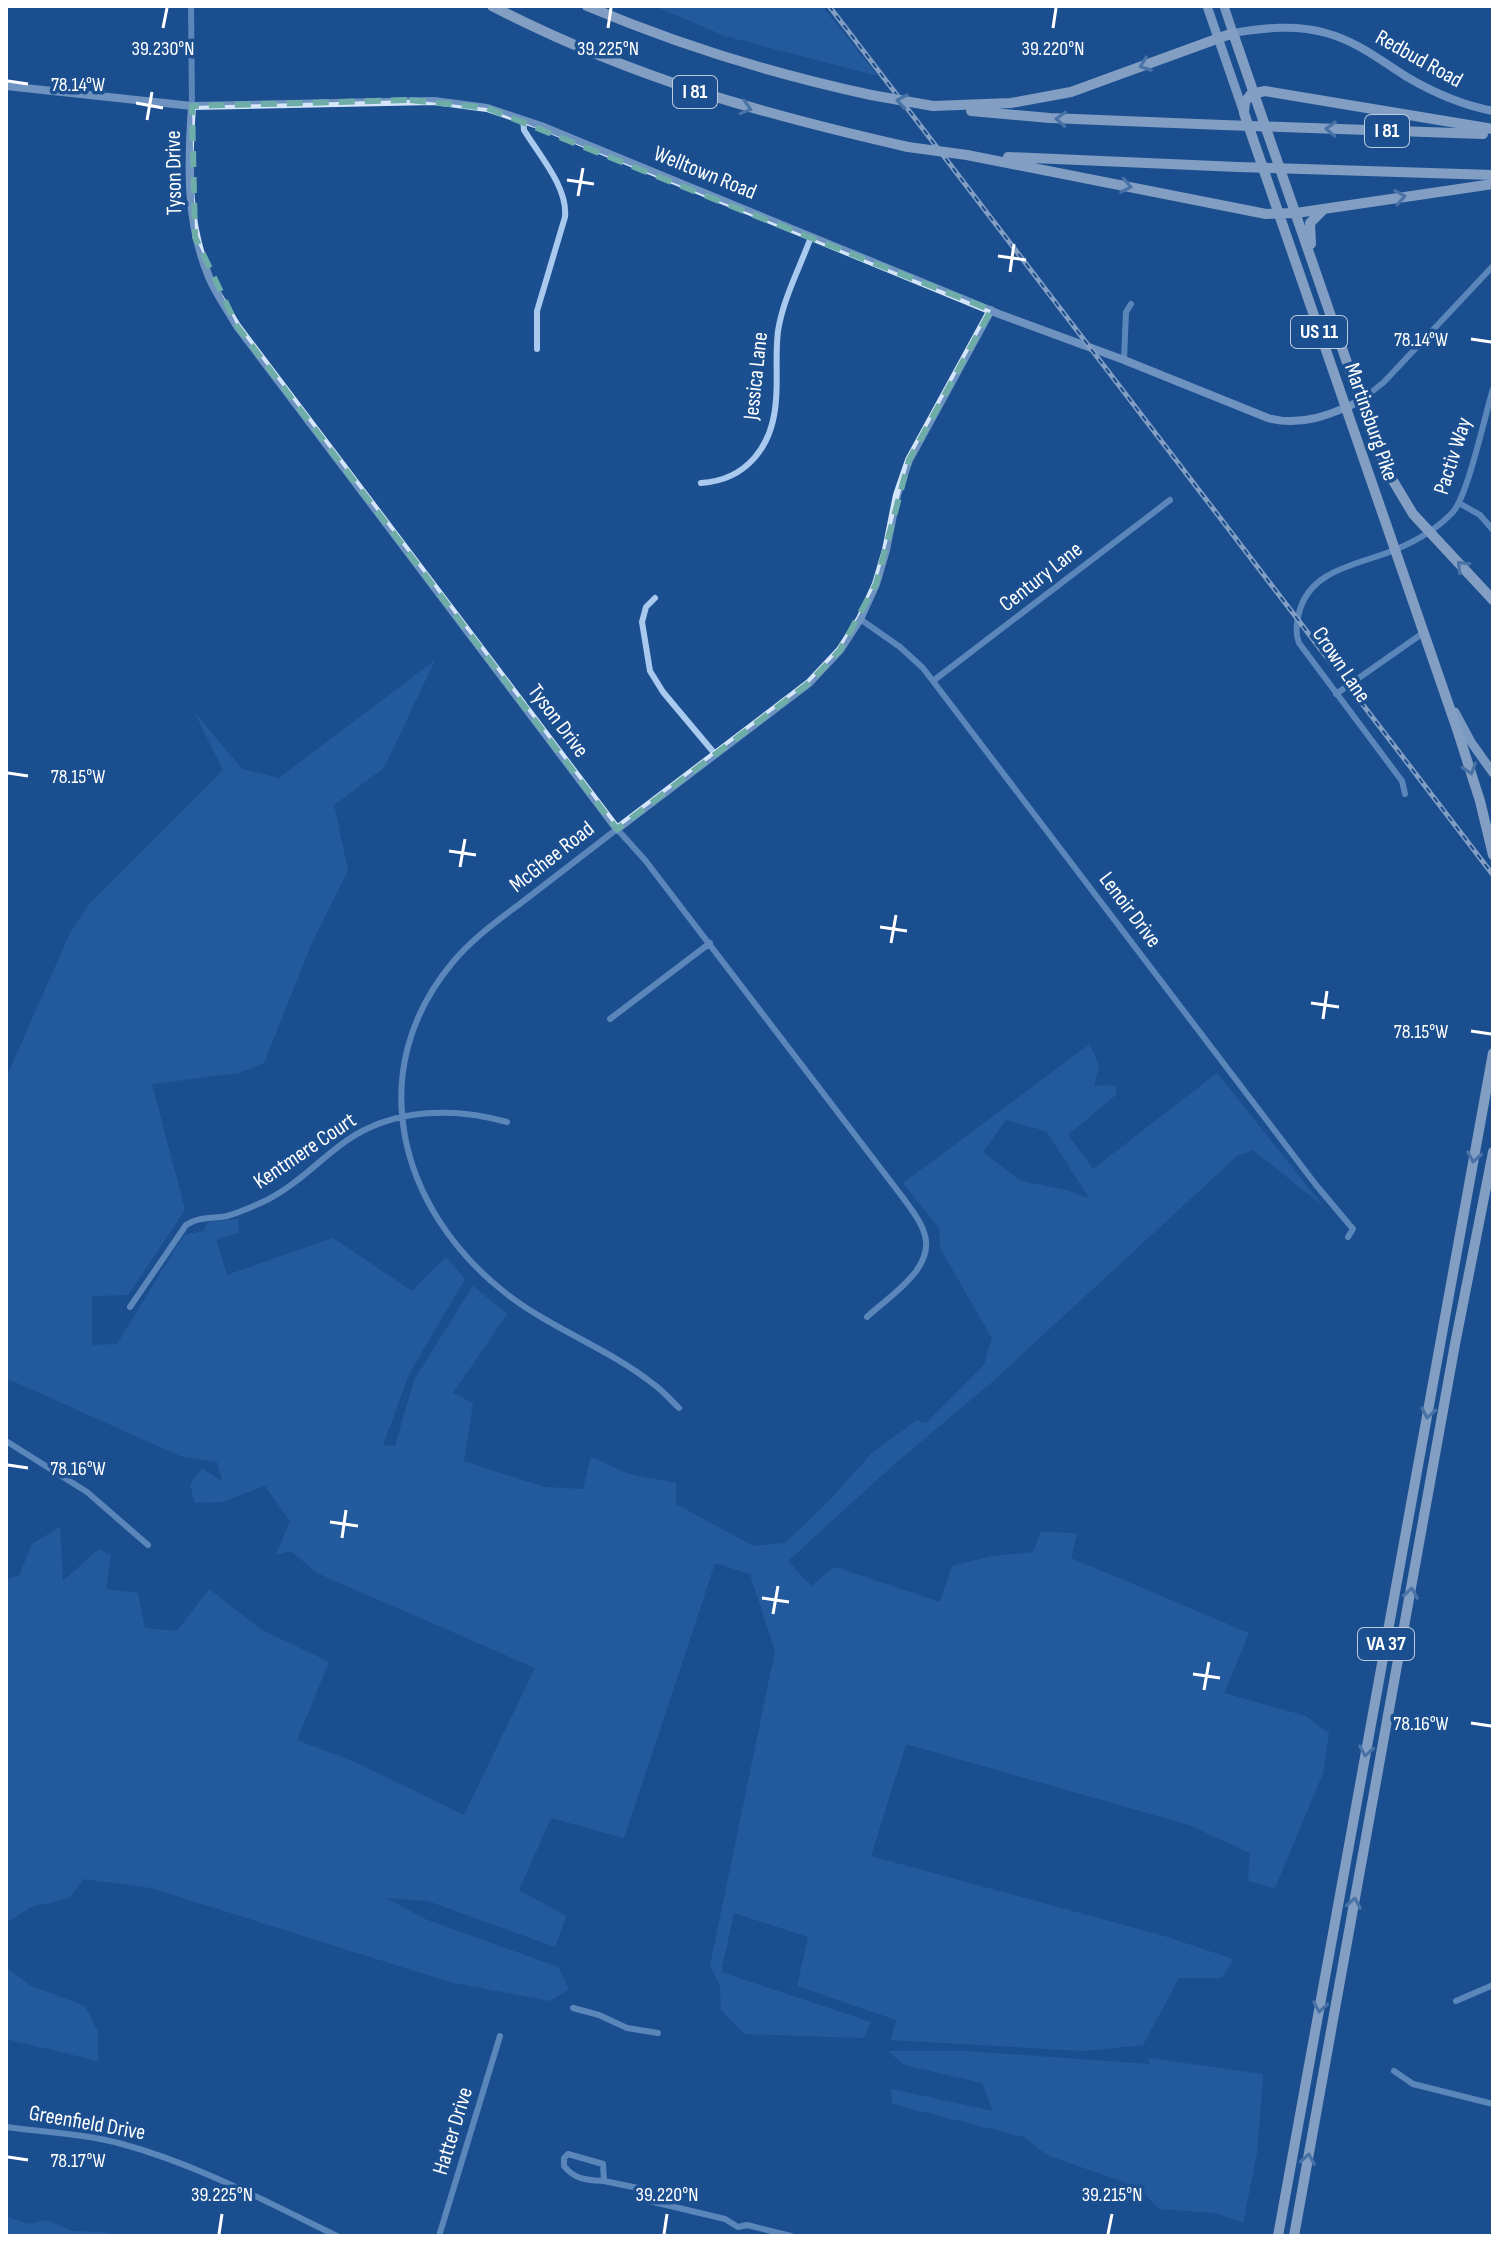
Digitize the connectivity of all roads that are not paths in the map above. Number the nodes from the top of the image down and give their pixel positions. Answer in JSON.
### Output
{"nodes":[{"id":1,"x":191,"y":6,"type":"edge"},
{"id":2,"x":492,"y":6,"type":"edge"},
{"id":3,"x":587,"y":6,"type":"edge"},
{"id":4,"x":1207,"y":6,"type":"edge"},
{"id":5,"x":1224,"y":6,"type":"edge"},
{"id":6,"x":1233,"y":33,"type":"junction"},
{"id":7,"x":1218,"y":37,"type":"junction"},
{"id":8,"x":1246,"y":71,"type":"junction"},
{"id":9,"x":6,"y":86,"type":"edge"},
{"id":10,"x":1254,"y":93,"type":"junction"},
{"id":11,"x":1290,"y":95,"type":"junction"},
{"id":12,"x":192,"y":106,"type":"junction"},
{"id":13,"x":933,"y":106,"type":"junction"},
{"id":14,"x":1493,"y":111,"type":"edge"},
{"id":15,"x":1244,"y":113,"type":"junction"},
{"id":16,"x":523,"y":120,"type":"junction"},
{"id":17,"x":1493,"y":132,"type":"edge"},
{"id":18,"x":967,"y":155,"type":"junction"},
{"id":19,"x":1493,"y":175,"type":"edge"},
{"id":20,"x":1493,"y":184,"type":"edge"},
{"id":21,"x":1328,"y":208,"type":"junction"},
{"id":22,"x":1251,"y":211,"type":"junction"},
{"id":23,"x":1296,"y":213,"type":"junction"},
{"id":24,"x":1278,"y":214,"type":"junction"},
{"id":25,"x":811,"y":237,"type":"junction"},
{"id":26,"x":1312,"y":262,"type":"junction"},
{"id":27,"x":1493,"y":266,"type":"edge"},
{"id":28,"x":1298,"y":271,"type":"junction"},
{"id":29,"x":1131,"y":304,"type":"dead end"},
{"id":30,"x":991,"y":310,"type":"junction"},
{"id":31,"x":537,"y":349,"type":"dead end"},
{"id":32,"x":1124,"y":360,"type":"junction"},
{"id":33,"x":1493,"y":389,"type":"edge"},
{"id":34,"x":1360,"y":401,"type":"junction"},
{"id":35,"x":1345,"y":408,"type":"junction"},
{"id":36,"x":701,"y":483,"type":"dead end"},
{"id":37,"x":1170,"y":500,"type":"dead end"},
{"id":38,"x":1459,"y":503,"type":"junction"},
{"id":39,"x":1493,"y":530,"type":"edge"},
{"id":40,"x":1429,"y":533,"type":"junction"},
{"id":41,"x":1394,"y":551,"type":"junction"},
{"id":42,"x":655,"y":598,"type":"dead end"},
{"id":43,"x":1493,"y":600,"type":"edge"},
{"id":44,"x":860,"y":619,"type":"junction"},
{"id":45,"x":1423,"y":633,"type":"junction"},
{"id":46,"x":1435,"y":669,"type":"junction"},
{"id":47,"x":933,"y":681,"type":"junction"},
{"id":48,"x":1336,"y":694,"type":"junction"},
{"id":49,"x":715,"y":754,"type":"junction"},
{"id":50,"x":1493,"y":773,"type":"edge"},
{"id":51,"x":1405,"y":794,"type":"dead end"},
{"id":52,"x":617,"y":829,"type":"junction"},
{"id":53,"x":1493,"y":855,"type":"edge"},
{"id":54,"x":710,"y":943,"type":"junction"},
{"id":55,"x":610,"y":1019,"type":"dead end"},
{"id":56,"x":1493,"y":1053,"type":"edge"},
{"id":57,"x":402,"y":1117,"type":"junction"},
{"id":58,"x":507,"y":1122,"type":"dead end"},
{"id":59,"x":1493,"y":1152,"type":"edge"},
{"id":60,"x":1493,"y":1172,"type":"edge"},
{"id":61,"x":1348,"y":1237,"type":"dead end"},
{"id":62,"x":1463,"y":1301,"type":"junction"},
{"id":63,"x":130,"y":1307,"type":"dead end"},
{"id":64,"x":867,"y":1317,"type":"dead end"},
{"id":65,"x":679,"y":1408,"type":"dead end"},
{"id":66,"x":6,"y":1441,"type":"edge"},
{"id":67,"x":148,"y":1545,"type":"dead end"},
{"id":68,"x":1493,"y":1985,"type":"edge"},
{"id":69,"x":1456,"y":2001,"type":"dead end"},
{"id":70,"x":573,"y":2008,"type":"dead end"},
{"id":71,"x":658,"y":2033,"type":"dead end"},
{"id":72,"x":500,"y":2036,"type":"dead end"},
{"id":73,"x":1394,"y":2071,"type":"dead end"},
{"id":74,"x":1493,"y":2104,"type":"edge"},
{"id":75,"x":6,"y":2127,"type":"edge"},
{"id":76,"x":604,"y":2181,"type":"junction"},
{"id":77,"x":337,"y":2236,"type":"edge"},
{"id":78,"x":439,"y":2236,"type":"edge"},
{"id":79,"x":791,"y":2236,"type":"edge"},
{"id":80,"x":1278,"y":2236,"type":"edge"},
{"id":81,"x":1294,"y":2236,"type":"edge"}],
"edges":[{"from":1,"to":12,"type":"street"},
{"from":2,"to":18,"type":"highway","number":"I 81","one_way":true,"bridge":true},
{"from":13,"to":3,"type":"highway","number":"I 81","one_way":true,"bridge":true},
{"from":4,"to":7,"type":"main road","name":"Martinsburg Pike","number":"US 11"},
{"from":5,"to":6,"type":"main road","name":"Martinsburg Pike","number":"US 11"},
{"from":6,"to":7,"type":"highway"},
{"from":6,"to":8,"type":"highway","name":"Martinsburg Pike","number":"US 11"},
{"from":6,"to":14,"type":"street","name":"Redbud Road"},
{"from":7,"to":13,"type":"highway","one_way":true},
{"from":7,"to":15,"type":"main road","name":"Martinsburg Pike","number":"US 11"},
{"from":8,"to":10,"type":"highway","name":"Martinsburg Pike","number":"US 11"},
{"from":8,"to":11,"type":"highway"},
{"from":9,"to":12,"type":"street","name":"Welltown Road"},
{"from":10,"to":11,"type":"highway"},
{"from":10,"to":15,"type":"highway"},
{"from":10,"to":23,"type":"highway","name":"Martinsburg Pike","number":"US 11"},
{"from":11,"to":17,"type":"highway"},
{"from":12,"to":16,"type":"street","name":"Welltown Road"},
{"from":12,"to":52,"type":"street","name":"Tyson Drive"},
{"from":17,"to":13,"type":"highway","number":"I 81","one_way":true,"bridge":true},
{"from":15,"to":24,"type":"highway","name":"Martinsburg Pike","number":"US 11"},
{"from":16,"to":25,"type":"street","name":"Welltown Road"},
{"from":16,"to":31,"type":"street"},
{"from":18,"to":19,"type":"highway","number":"I 81","bridge":true},
{"from":18,"to":22,"type":"highway","one_way":true},
{"from":21,"to":20,"type":"highway","one_way":true},
{"from":21,"to":23,"type":"highway"},
{"from":21,"to":26,"type":"highway"},
{"from":22,"to":24,"type":"highway"},
{"from":22,"to":28,"type":"highway"},
{"from":23,"to":24,"type":"highway"},
{"from":23,"to":26,"type":"highway","name":"Martinsburg Pike","number":"US 11"},
{"from":24,"to":28,"type":"highway","name":"Martinsburg Pike","number":"US 11"},
{"from":25,"to":30,"type":"street","name":"Welltown Road"},
{"from":25,"to":36,"type":"street","name":"Jessica Lane"},
{"from":26,"to":34,"type":"highway","name":"Martinsburg Pike","number":"US 11"},
{"from":27,"to":34,"type":"street"},
{"from":28,"to":35,"type":"highway","name":"Martinsburg Pike","number":"US 11"},
{"from":29,"to":32,"type":"street"},
{"from":30,"to":32,"type":"street","name":"Welltown Road"},
{"from":30,"to":44,"type":"street","name":"McGhee Road"},
{"from":32,"to":35,"type":"street","name":"Welltown Road"},
{"from":33,"to":38,"type":"street","name":"Pactiv Way"},
{"from":34,"to":35,"type":"street","name":"Welltown Road"},
{"from":34,"to":40,"type":"highway","name":"Martinsburg Pike","number":"US 11"},
{"from":35,"to":41,"type":"highway","name":"Martinsburg Pike","number":"US 11"},
{"from":37,"to":47,"type":"street","name":"Century Lane"},
{"from":38,"to":39,"type":"street"},
{"from":38,"to":40,"type":"street","name":"Pactiv Way"},
{"from":40,"to":41,"type":"street","name":"Pactiv Way"},
{"from":43,"to":40,"type":"highway","name":"Martinsburg Pike","number":"US 11","one_way":true},
{"from":41,"to":45,"type":"highway","name":"Martinsburg Pike","number":"US 11"},
{"from":41,"to":48,"type":"street","name":"Crown Lane"},
{"from":42,"to":49,"type":"street"},
{"from":44,"to":47,"type":"street","name":"Lenoir Drive"},
{"from":44,"to":49,"type":"street","name":"McGhee Road"},
{"from":45,"to":46,"type":"highway","name":"Martinsburg Pike","number":"US 11"},
{"from":45,"to":48,"type":"street"},
{"from":46,"to":50,"type":"main road","number":"US 11"},
{"from":46,"to":53,"type":"highway","name":"Martinsburg Pike","one_way":true},
{"from":47,"to":61,"type":"street","name":"Lenoir Drive"},
{"from":48,"to":51,"type":"street","name":"Crown Lane"},
{"from":49,"to":52,"type":"street","name":"McGhee Road"},
{"from":52,"to":54,"type":"street","name":"Tyson Drive"},
{"from":52,"to":57,"type":"street","name":"McGhee Road"},
{"from":54,"to":55,"type":"street"},
{"from":54,"to":64,"type":"street","name":"Tyson Drive"},
{"from":56,"to":80,"type":"highway","number":"VA 37","one_way":true},
{"from":57,"to":58,"type":"street","name":"Kentmere Court"},
{"from":57,"to":63,"type":"street","name":"Kentmere Court"},
{"from":57,"to":65,"type":"street","name":"McGhee Road"},
{"from":59,"to":62,"type":"highway","number":"VA 37"},
{"from":60,"to":62,"type":"highway"},
{"from":81,"to":62,"type":"highway","number":"VA 37","one_way":true},
{"from":66,"to":67,"type":"street"},
{"from":68,"to":69,"type":"street"},
{"from":70,"to":71,"type":"street"},
{"from":72,"to":78,"type":"street","name":"Hatter Drive"},
{"from":73,"to":74,"type":"street"},
{"from":75,"to":77,"type":"street","name":"Greenfield Drive"},
{"from":76,"to":76,"type":"street"},
{"from":76,"to":79,"type":"street"}]}
